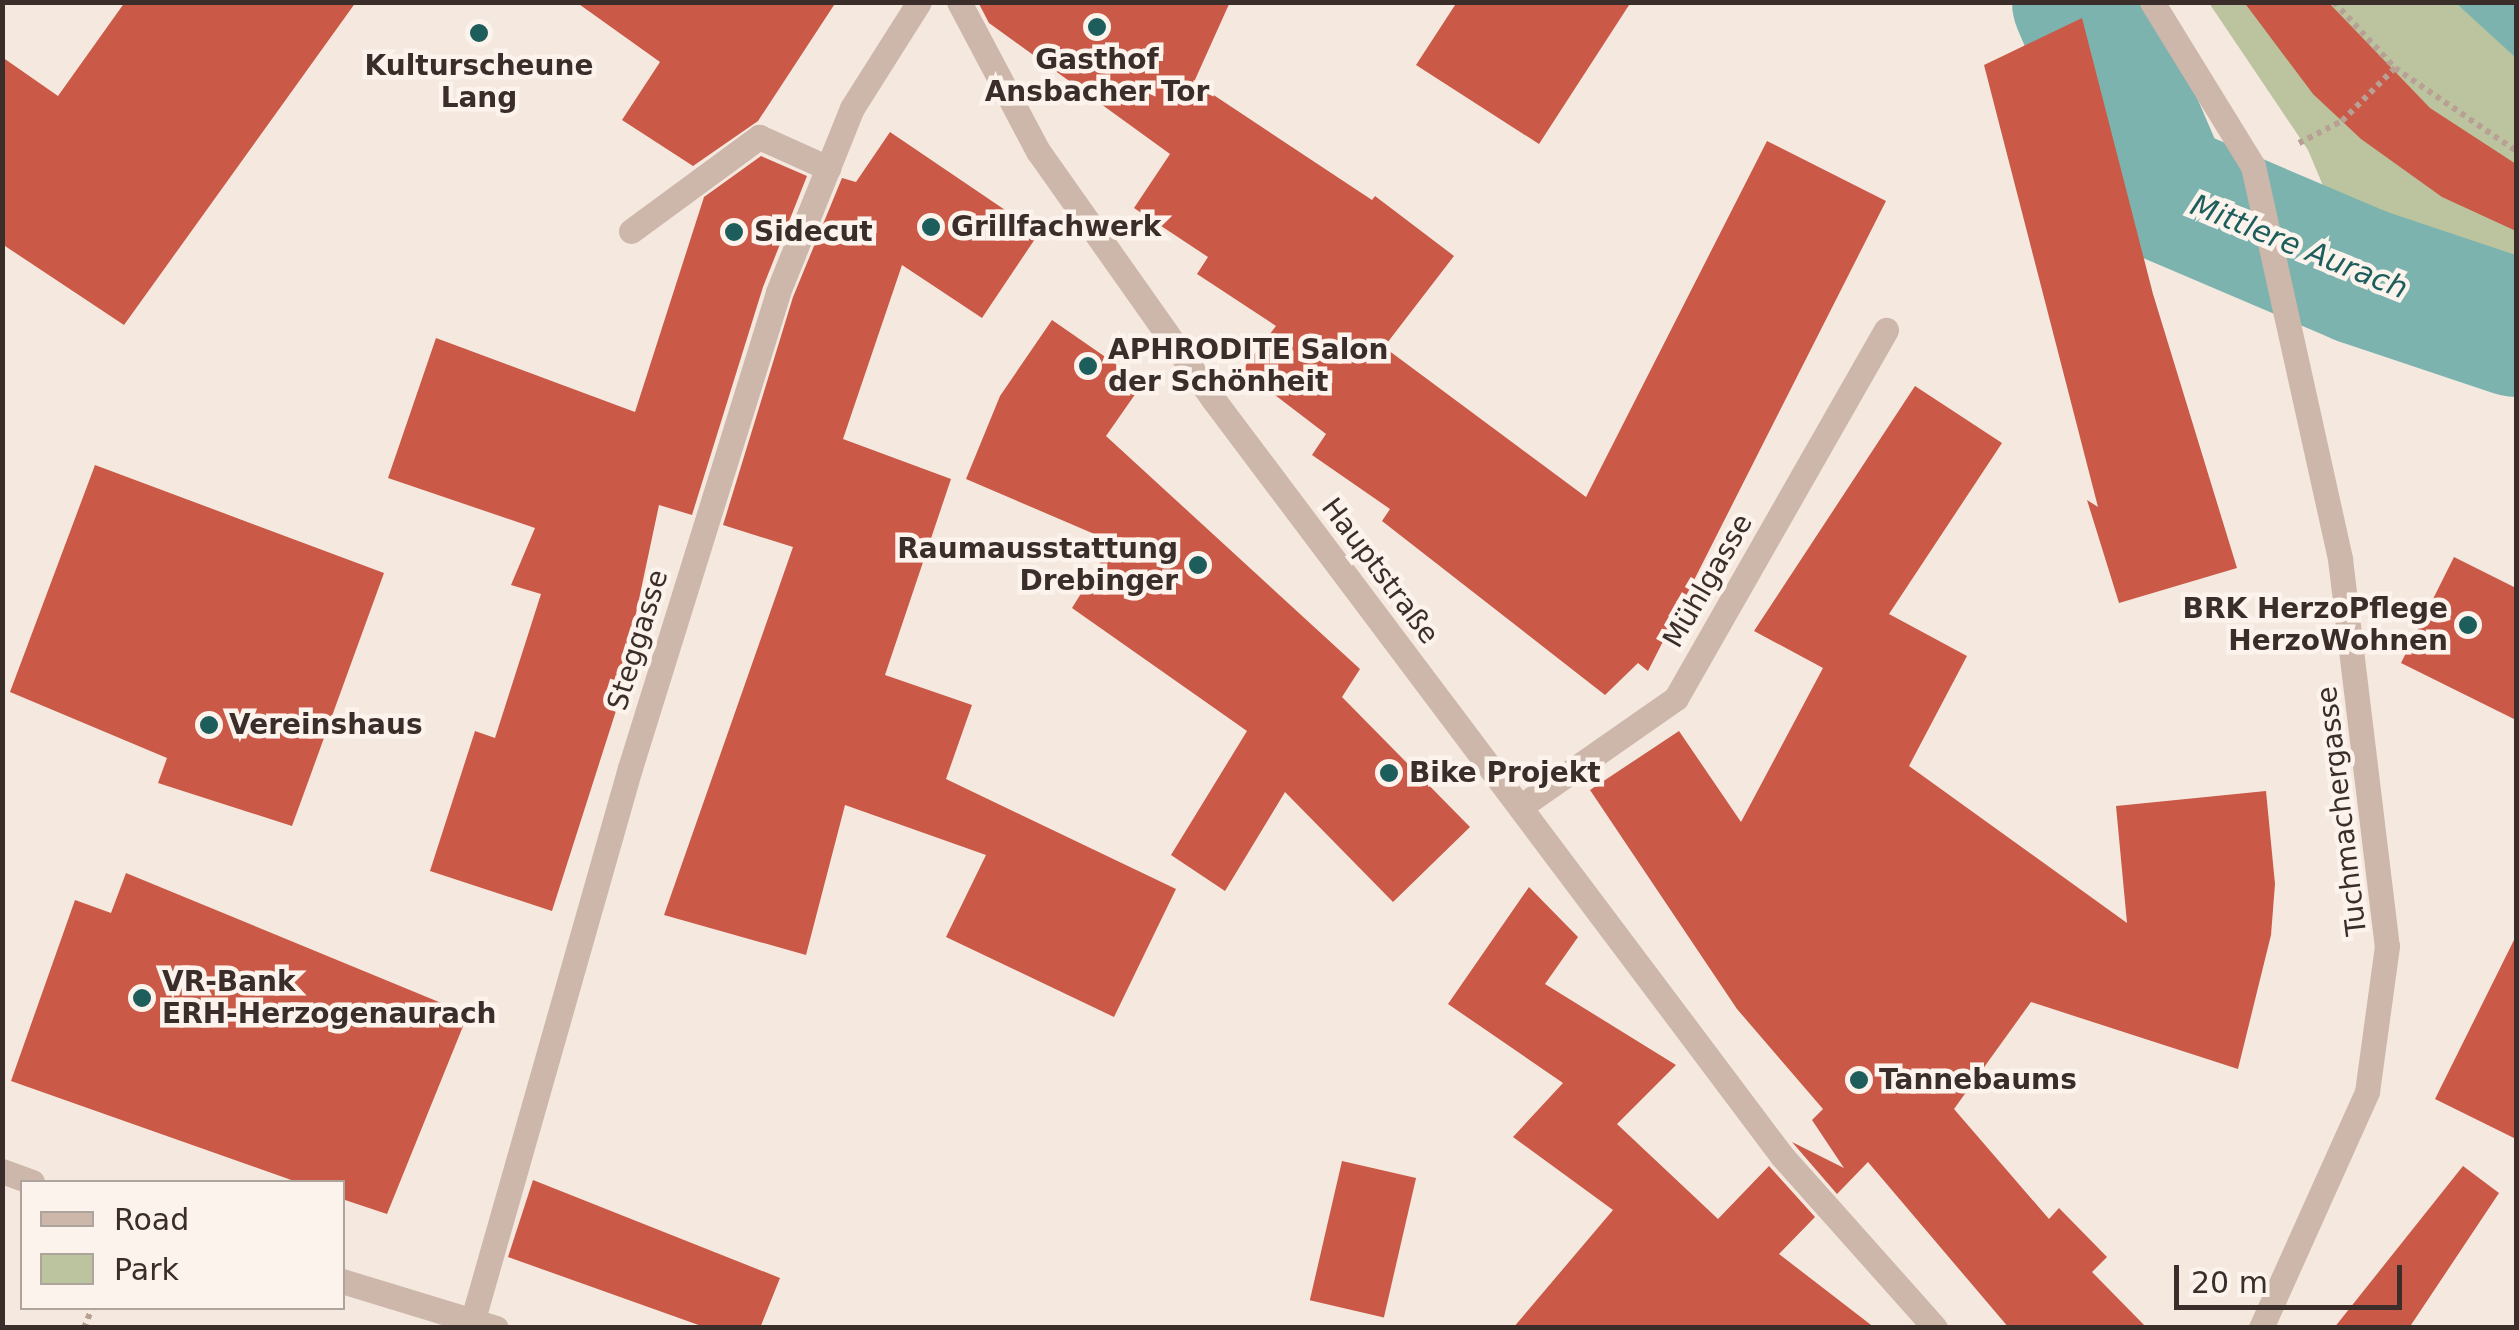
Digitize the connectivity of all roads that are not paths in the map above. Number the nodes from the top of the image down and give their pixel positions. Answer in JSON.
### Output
{"nodes":[{"id":1,"x":919,"y":2,"type":"edge"},
{"id":2,"x":959,"y":2,"type":"edge"},
{"id":3,"x":2152,"y":2,"type":"edge"},
{"id":4,"x":828,"y":168,"type":"junction"},
{"id":5,"x":631,"y":231,"type":"dead end"},
{"id":6,"x":1886,"y":330,"type":"dead end"},
{"id":7,"x":1520,"y":807,"type":"junction"},
{"id":8,"x":2,"y":1172,"type":"edge"},
{"id":9,"x":26,"y":1180,"type":"edge"},
{"id":10,"x":345,"y":1281,"type":"edge"},
{"id":11,"x":484,"y":1323,"type":"edge"},
{"id":12,"x":1935,"y":1328,"type":"edge"},
{"id":13,"x":2261,"y":1328,"type":"edge"}],
"edges":[{"from":1,"to":4,"type":"street","name":"Steggasse"},
{"from":2,"to":7,"type":"street","name":"Hauptstraße"},
{"from":3,"to":13,"type":"street","name":"Tuchmachergasse"},
{"from":4,"to":5,"type":"street"},
{"from":4,"to":11,"type":"street","name":"Steggasse"},
{"from":6,"to":7,"type":"street","name":"Mühlgasse"},
{"from":7,"to":12,"type":"street","name":"Hauptstraße"},
{"from":8,"to":9,"type":"street"},
{"from":10,"to":11,"type":"street"}]}
